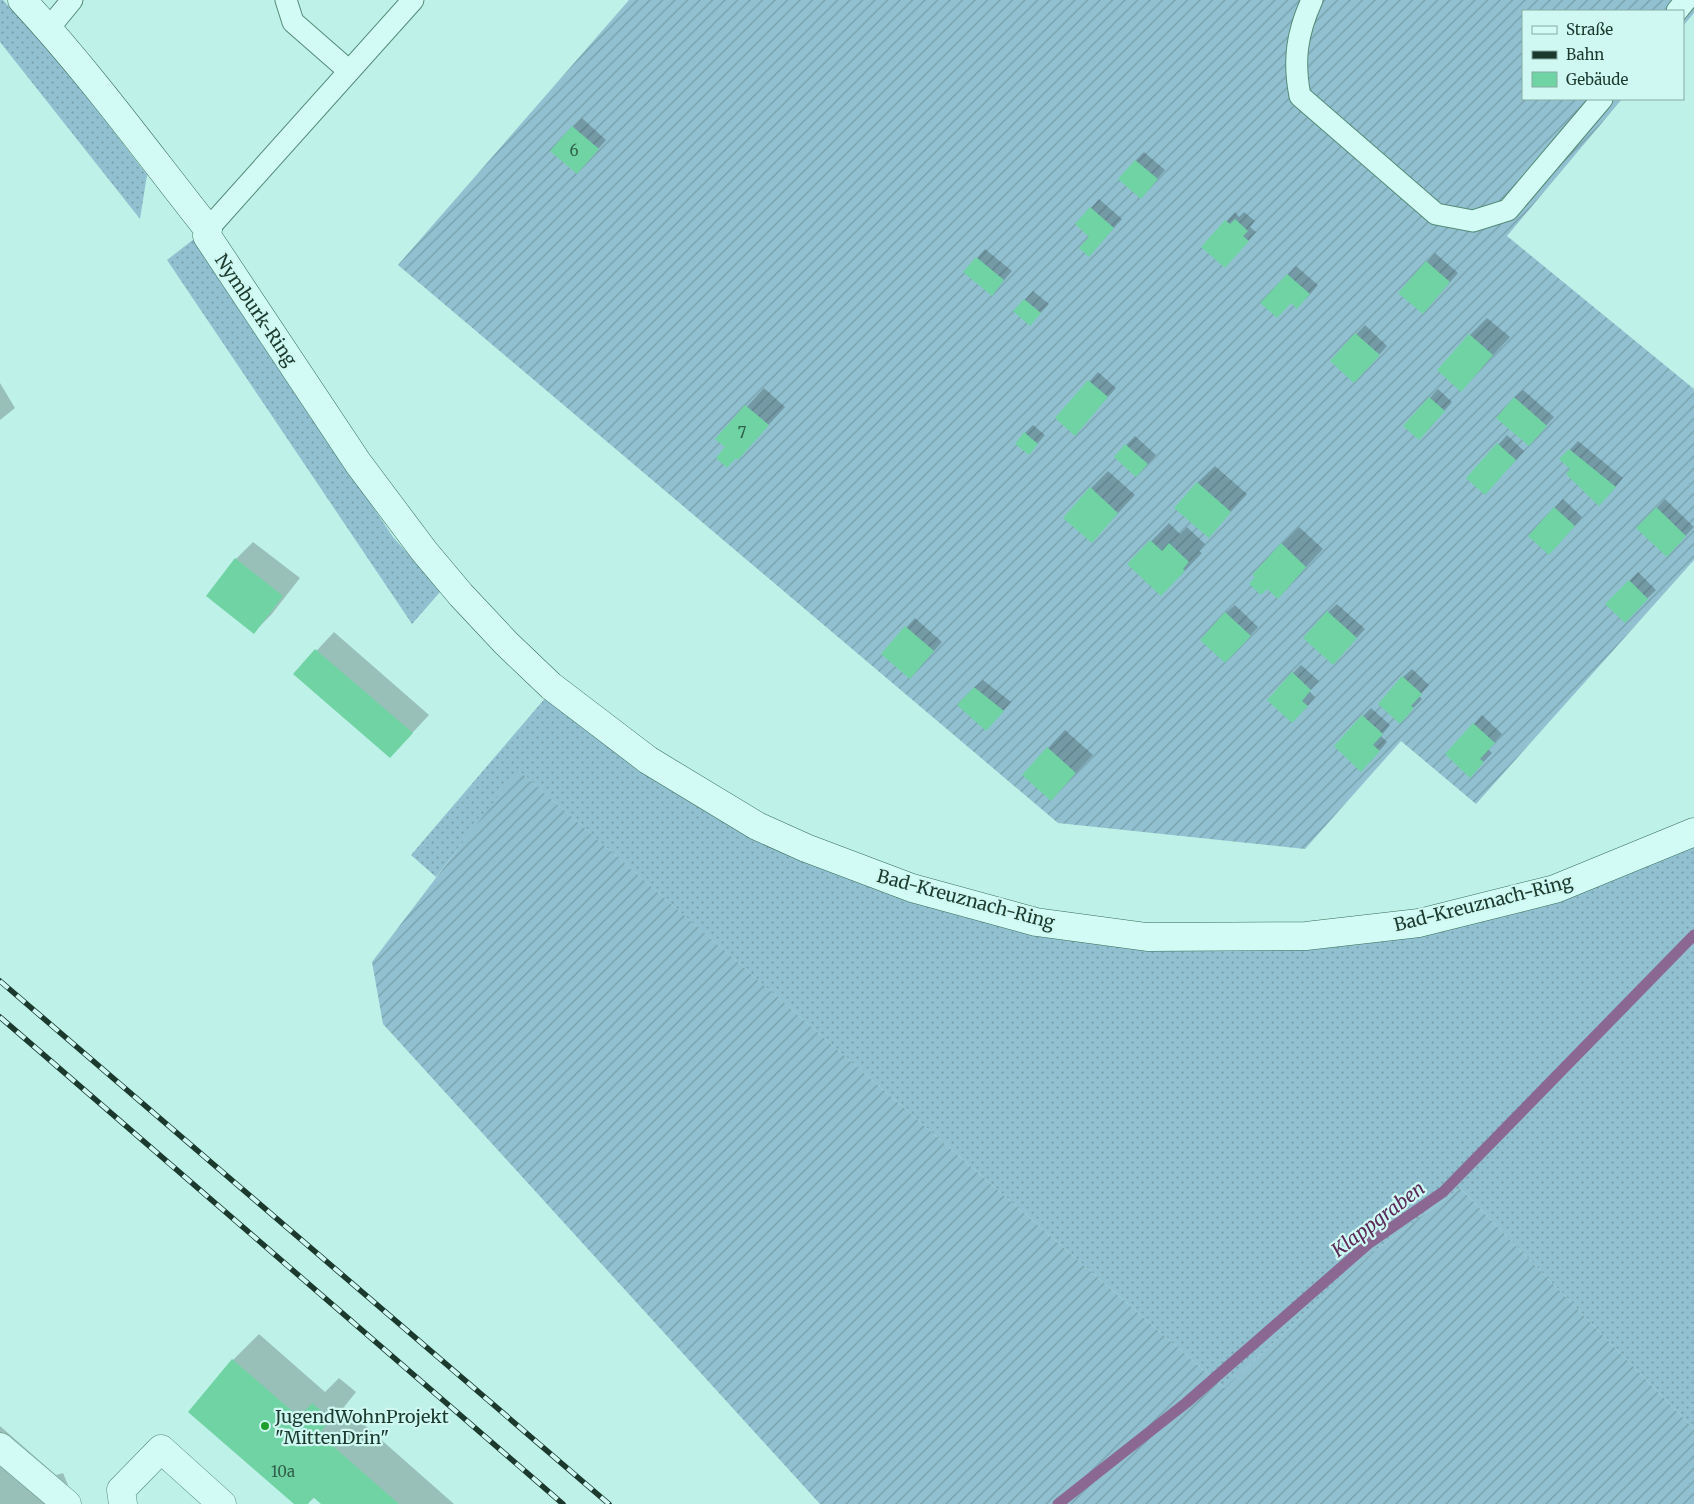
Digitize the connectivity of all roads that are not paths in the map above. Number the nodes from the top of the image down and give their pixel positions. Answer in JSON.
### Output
{"nodes":[{"id":1,"x":22,"y":0,"type":"edge"},
{"id":2,"x":72,"y":0,"type":"edge"},
{"id":3,"x":286,"y":0,"type":"edge"},
{"id":4,"x":412,"y":0,"type":"edge"},
{"id":5,"x":1312,"y":0,"type":"edge"},
{"id":6,"x":1686,"y":0,"type":"edge"},
{"id":7,"x":1678,"y":10,"type":"edge"},
{"id":8,"x":49,"y":28,"type":"junction"},
{"id":9,"x":349,"y":71,"type":"junction"},
{"id":10,"x":1601,"y":100,"type":"edge"},
{"id":11,"x":208,"y":229,"type":"junction"},
{"id":12,"x":461,"y":595,"type":"joint"},
{"id":13,"x":1694,"y":832,"type":"edge"},
{"id":14,"x":0,"y":1447,"type":"edge"},
{"id":15,"x":67,"y":1504,"type":"edge"},
{"id":16,"x":122,"y":1504,"type":"edge"},
{"id":17,"x":222,"y":1504,"type":"edge"}],
"edges":[{"from":1,"to":8,"type":"main road","name":"Nymburk-Ring"},
{"from":2,"to":8,"type":"lane"},
{"from":3,"to":9,"type":"lane"},
{"from":4,"to":9,"type":"lane"},
{"from":5,"to":10,"type":"lane"},
{"from":6,"to":7,"type":"lane"},
{"from":8,"to":11,"type":"main road","name":"Nymburk-Ring"},
{"from":9,"to":11,"type":"lane"},
{"from":11,"to":12,"type":"main road","name":"Nymburk-Ring"},
{"from":12,"to":13,"type":"main road","name":"Bad-Kreuznach-Ring"},
{"from":14,"to":15,"type":"main road"},
{"from":16,"to":17,"type":"main road"}]}
